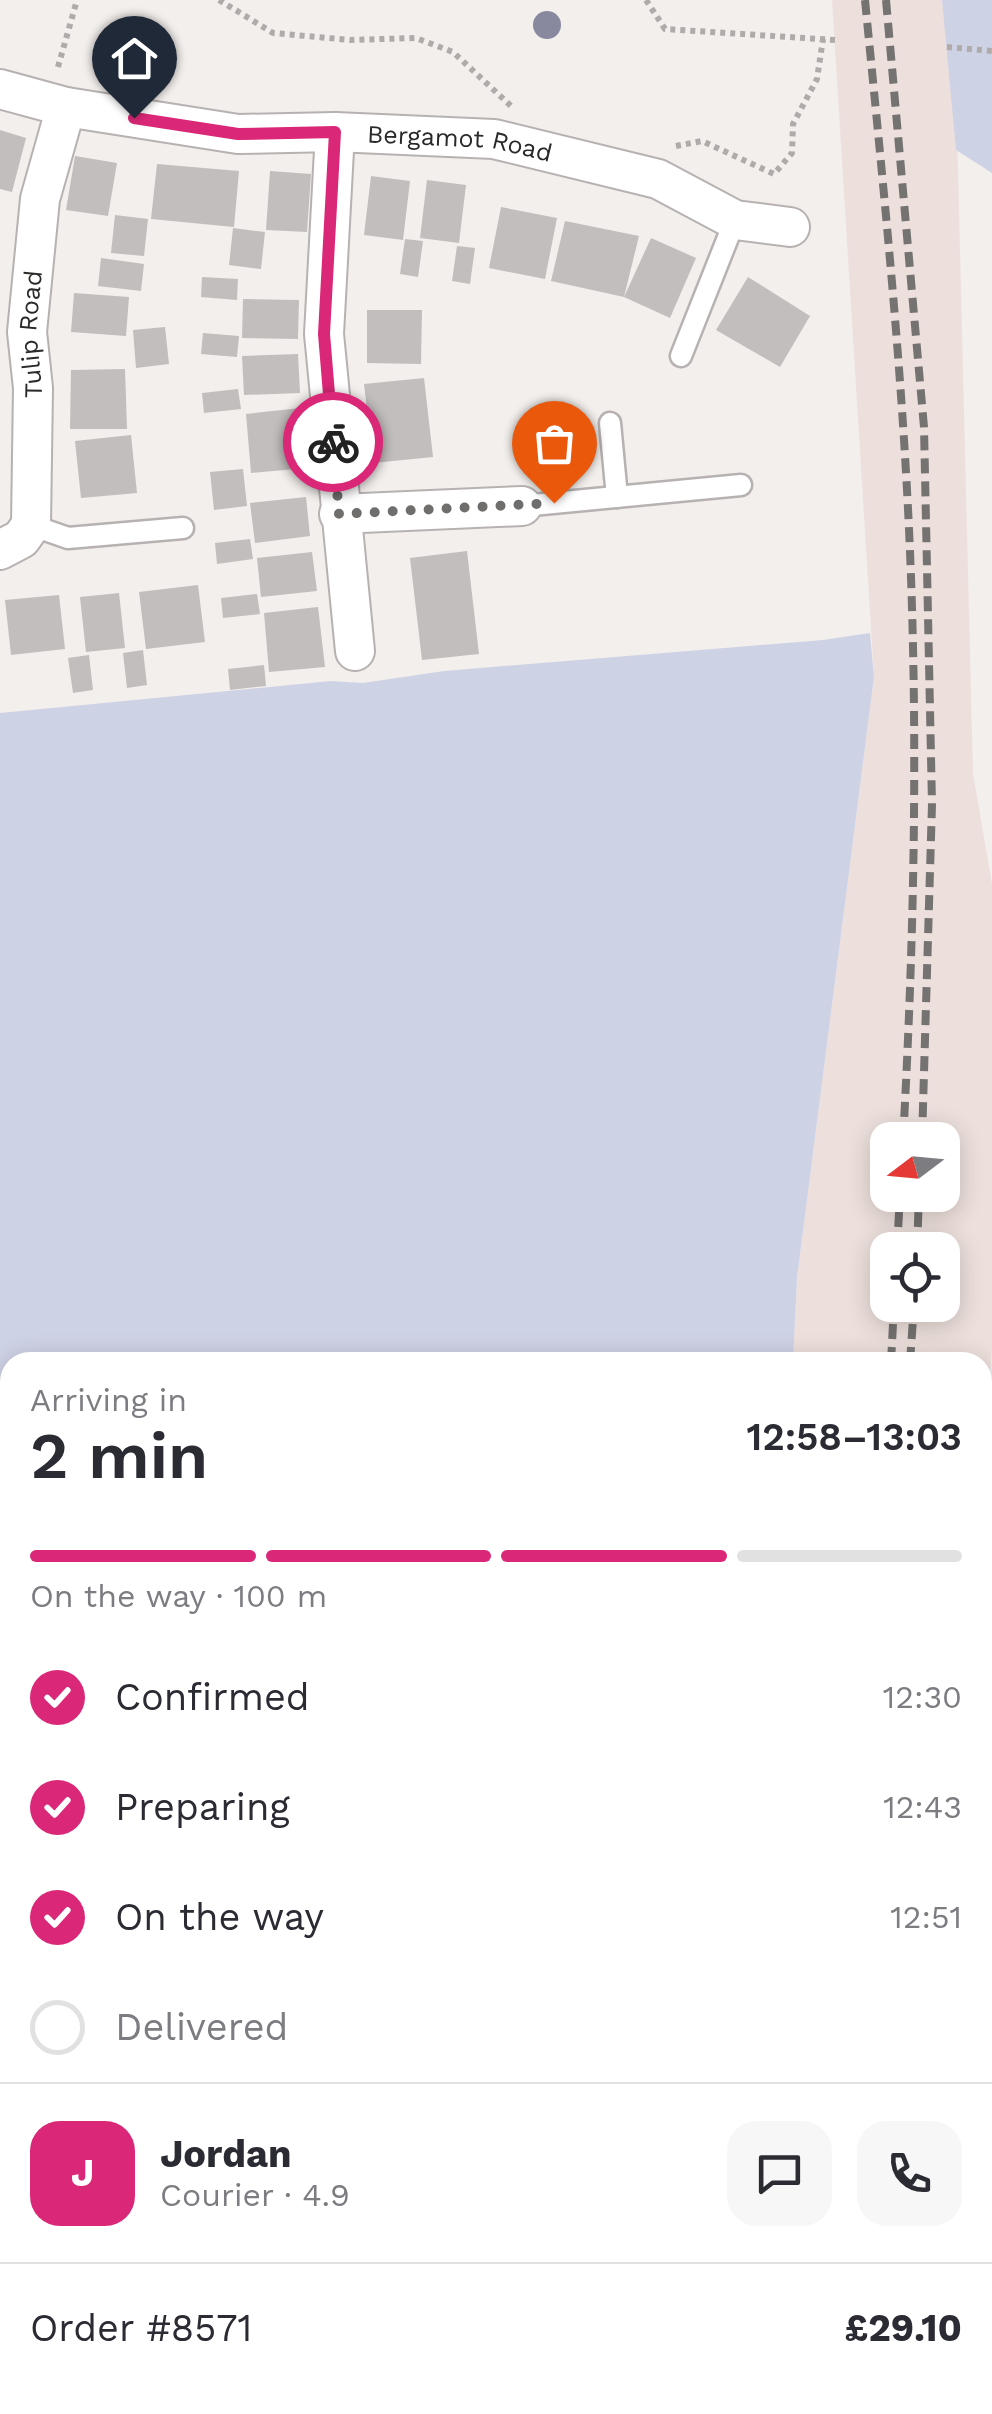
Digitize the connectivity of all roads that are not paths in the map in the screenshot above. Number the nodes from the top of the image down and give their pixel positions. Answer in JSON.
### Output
{"nodes":[{"id":1,"x":0,"y":89,"type":"edge"},
{"id":2,"x":57,"y":105,"type":"junction"},
{"id":3,"x":335,"y":132,"type":"junction"},
{"id":4,"x":735,"y":220,"type":"junction"},
{"id":5,"x":790,"y":227,"type":"dead end"},
{"id":6,"x":681,"y":356,"type":"dead end"},
{"id":7,"x":610,"y":422,"type":"dead end"},
{"id":8,"x":741,"y":485,"type":"dead end"},
{"id":9,"x":617,"y":497,"type":"junction"},
{"id":10,"x":522,"y":506,"type":"joint"},
{"id":11,"x":339,"y":514,"type":"junction"},
{"id":12,"x":32,"y":525,"type":"junction"},
{"id":13,"x":183,"y":528,"type":"dead end"},
{"id":14,"x":0,"y":550,"type":"edge"},
{"id":15,"x":355,"y":651,"type":"dead end"}],
"edges":[{"from":1,"to":2,"type":"street","name":"Bergamot Road"},
{"from":2,"to":3,"type":"street","name":"Bergamot Road"},
{"from":2,"to":12,"type":"street","name":"Tulip Road"},
{"from":3,"to":4,"type":"street","name":"Bergamot Road"},
{"from":3,"to":11,"type":"street"},
{"from":4,"to":5,"type":"street","name":"Bergamot Road"},
{"from":4,"to":6,"type":"lane"},
{"from":7,"to":9,"type":"lane"},
{"from":8,"to":9,"type":"lane"},
{"from":9,"to":10,"type":"lane"},
{"from":10,"to":11,"type":"street"},
{"from":11,"to":15,"type":"street"},
{"from":12,"to":13,"type":"lane"},
{"from":12,"to":14,"type":"street"}]}
